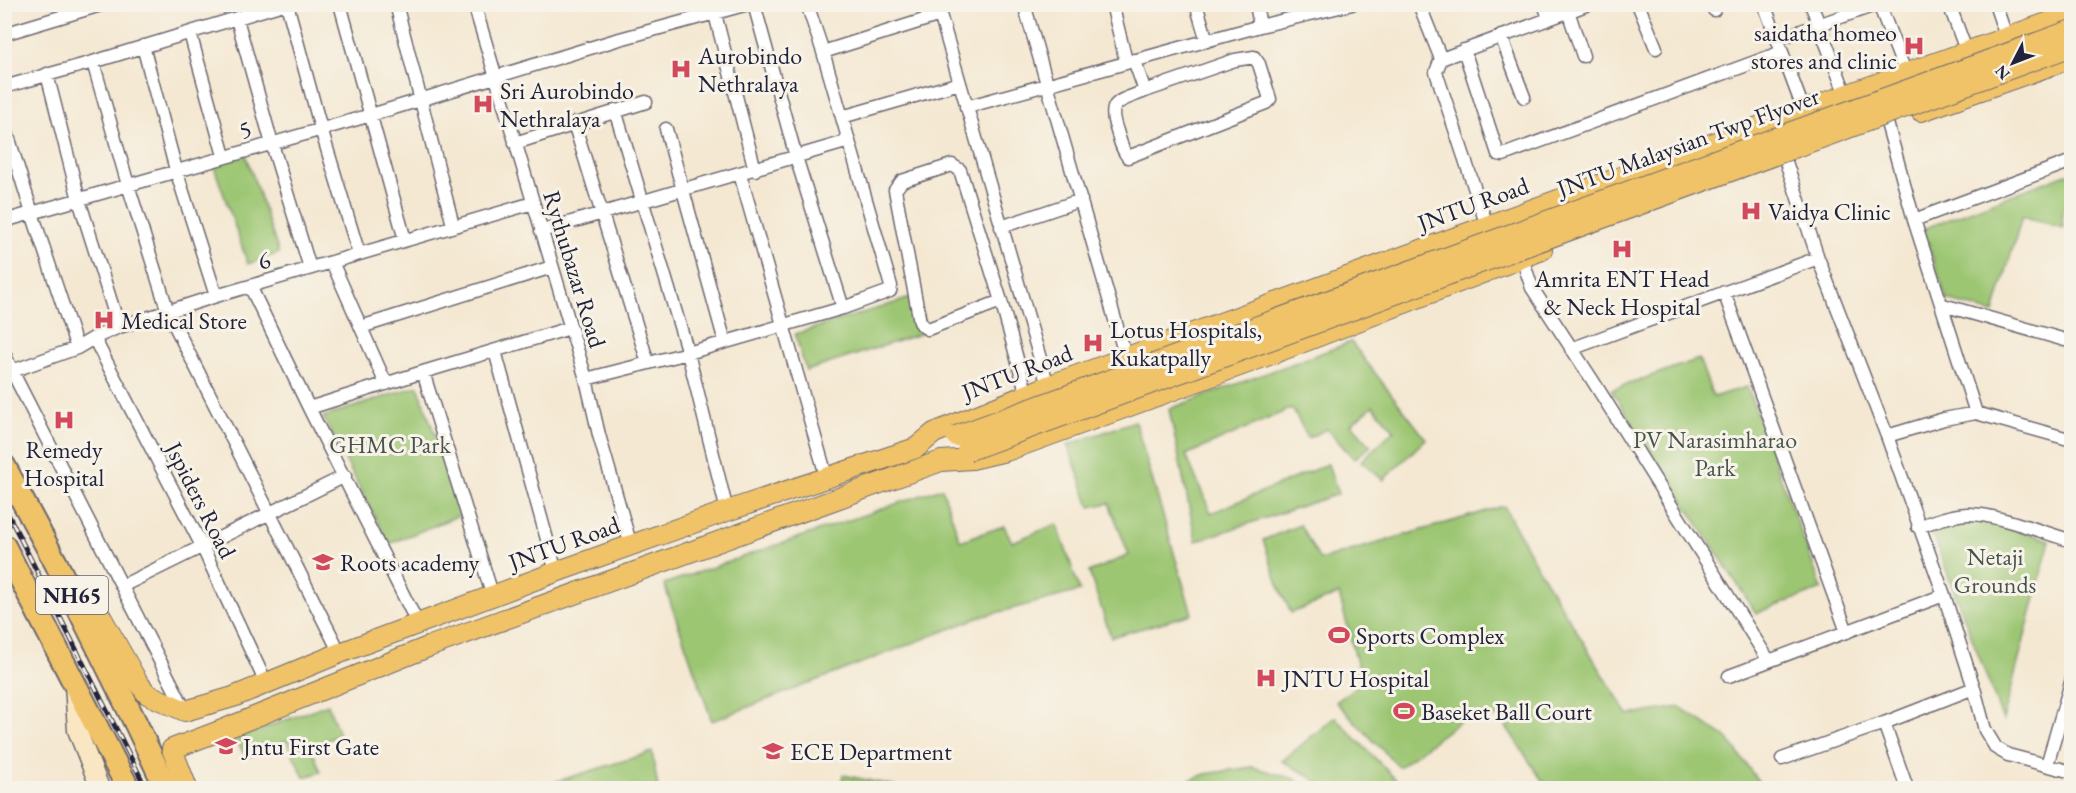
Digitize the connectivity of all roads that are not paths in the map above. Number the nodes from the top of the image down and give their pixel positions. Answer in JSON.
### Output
{"nodes":[{"id":1,"x":104,"y":4,"type":"edge"},
{"id":2,"x":285,"y":4,"type":"edge"},
{"id":3,"x":340,"y":4,"type":"edge"},
{"id":4,"x":396,"y":4,"type":"edge"},
{"id":5,"x":474,"y":4,"type":"edge"},
{"id":6,"x":748,"y":4,"type":"edge"},
{"id":7,"x":754,"y":4,"type":"edge"},
{"id":8,"x":807,"y":4,"type":"edge"},
{"id":9,"x":1024,"y":4,"type":"edge"},
{"id":10,"x":1112,"y":4,"type":"edge"},
{"id":11,"x":1196,"y":4,"type":"edge"},
{"id":12,"x":1256,"y":4,"type":"edge"},
{"id":13,"x":1352,"y":4,"type":"edge"},
{"id":14,"x":1419,"y":4,"type":"edge"},
{"id":15,"x":1544,"y":4,"type":"edge"},
{"id":16,"x":1638,"y":4,"type":"edge"},
{"id":17,"x":1764,"y":4,"type":"edge"},
{"id":18,"x":1811,"y":4,"type":"edge"},
{"id":19,"x":1879,"y":4,"type":"edge"},
{"id":20,"x":1949,"y":4,"type":"edge"},
{"id":21,"x":1995,"y":4,"type":"edge"},
{"id":22,"x":1588,"y":5,"type":"edge"},
{"id":23,"x":938,"y":10,"type":"edge"},
{"id":24,"x":1846,"y":10,"type":"edge"},
{"id":25,"x":1568,"y":11,"type":"junction"},
{"id":26,"x":716,"y":14,"type":"junction"},
{"id":27,"x":2072,"y":14,"type":"edge"},
{"id":28,"x":1549,"y":18,"type":"junction"},
{"id":29,"x":237,"y":19,"type":"junction"},
{"id":30,"x":1260,"y":26,"type":"junction"},
{"id":31,"x":1818,"y":27,"type":"junction"},
{"id":32,"x":2072,"y":30,"type":"edge"},
{"id":33,"x":2026,"y":32,"type":"junction"},
{"id":34,"x":190,"y":33,"type":"junction"},
{"id":35,"x":4,"y":34,"type":"edge"},
{"id":36,"x":1502,"y":36,"type":"junction"},
{"id":37,"x":1778,"y":39,"type":"junction"},
{"id":38,"x":2007,"y":39,"type":"junction"},
{"id":39,"x":1207,"y":41,"type":"junction"},
{"id":40,"x":143,"y":46,"type":"junction"},
{"id":41,"x":2072,"y":46,"type":"edge"},
{"id":42,"x":1656,"y":48,"type":"dead end"},
{"id":43,"x":1464,"y":50,"type":"junction"},
{"id":44,"x":823,"y":52,"type":"junction"},
{"id":45,"x":1782,"y":52,"type":"junction"},
{"id":46,"x":1967,"y":53,"type":"junction"},
{"id":47,"x":1583,"y":56,"type":"dead end"},
{"id":48,"x":1441,"y":58,"type":"junction"},
{"id":49,"x":2072,"y":58,"type":"edge"},
{"id":50,"x":1130,"y":60,"type":"junction"},
{"id":51,"x":93,"y":62,"type":"junction"},
{"id":52,"x":2038,"y":70,"type":"junction"},
{"id":53,"x":47,"y":74,"type":"junction"},
{"id":54,"x":1906,"y":74,"type":"junction"},
{"id":55,"x":495,"y":78,"type":"junction"},
{"id":56,"x":960,"y":83,"type":"junction"},
{"id":57,"x":1047,"y":84,"type":"junction"},
{"id":58,"x":4,"y":87,"type":"edge"},
{"id":59,"x":1145,"y":91,"type":"junction"},
{"id":60,"x":1846,"y":95,"type":"junction"},
{"id":61,"x":1524,"y":97,"type":"dead end"},
{"id":62,"x":422,"y":100,"type":"junction"},
{"id":63,"x":646,"y":102,"type":"dead end"},
{"id":64,"x":966,"y":107,"type":"junction"},
{"id":65,"x":615,"y":110,"type":"junction"},
{"id":66,"x":1804,"y":111,"type":"junction"},
{"id":67,"x":371,"y":115,"type":"junction"},
{"id":68,"x":842,"y":117,"type":"junction"},
{"id":69,"x":4,"y":123,"type":"edge"},
{"id":70,"x":574,"y":123,"type":"junction"},
{"id":71,"x":1887,"y":123,"type":"junction"},
{"id":72,"x":321,"y":129,"type":"junction"},
{"id":73,"x":666,"y":129,"type":"dead end"},
{"id":74,"x":849,"y":141,"type":"junction"},
{"id":75,"x":515,"y":143,"type":"junction"},
{"id":76,"x":272,"y":144,"type":"junction"},
{"id":77,"x":224,"y":156,"type":"junction"},
{"id":78,"x":796,"y":157,"type":"junction"},
{"id":79,"x":1785,"y":159,"type":"junction"},
{"id":80,"x":2072,"y":161,"type":"edge"},
{"id":81,"x":755,"y":170,"type":"junction"},
{"id":82,"x":176,"y":171,"type":"junction"},
{"id":83,"x":740,"y":174,"type":"junction"},
{"id":84,"x":128,"y":185,"type":"junction"},
{"id":85,"x":682,"y":191,"type":"junction"},
{"id":86,"x":79,"y":200,"type":"junction"},
{"id":87,"x":1081,"y":201,"type":"junction"},
{"id":88,"x":642,"y":202,"type":"junction"},
{"id":89,"x":533,"y":203,"type":"junction"},
{"id":90,"x":32,"y":213,"type":"junction"},
{"id":91,"x":602,"y":213,"type":"junction"},
{"id":92,"x":1914,"y":220,"type":"junction"},
{"id":93,"x":4,"y":221,"type":"edge"},
{"id":94,"x":453,"y":225,"type":"junction"},
{"id":95,"x":1487,"y":226,"type":"junction"},
{"id":96,"x":1001,"y":227,"type":"junction"},
{"id":97,"x":541,"y":231,"type":"junction"},
{"id":98,"x":405,"y":240,"type":"junction"},
{"id":99,"x":359,"y":254,"type":"junction"},
{"id":100,"x":1522,"y":258,"type":"junction"},
{"id":101,"x":1818,"y":258,"type":"junction"},
{"id":102,"x":332,"y":262,"type":"junction"},
{"id":103,"x":552,"y":267,"type":"junction"},
{"id":104,"x":250,"y":286,"type":"junction"},
{"id":105,"x":1724,"y":292,"type":"junction"},
{"id":106,"x":216,"y":296,"type":"junction"},
{"id":107,"x":1001,"y":301,"type":"junction"},
{"id":108,"x":1943,"y":305,"type":"junction"},
{"id":109,"x":843,"y":308,"type":"junction"},
{"id":110,"x":168,"y":312,"type":"junction"},
{"id":111,"x":783,"y":325,"type":"junction"},
{"id":112,"x":119,"y":327,"type":"junction"},
{"id":113,"x":362,"y":327,"type":"junction"},
{"id":114,"x":570,"y":328,"type":"junction"},
{"id":115,"x":94,"y":338,"type":"junction"},
{"id":116,"x":2070,"y":338,"type":"edge"},
{"id":117,"x":725,"y":342,"type":"junction"},
{"id":118,"x":77,"y":348,"type":"junction"},
{"id":119,"x":1570,"y":349,"type":"junction"},
{"id":120,"x":495,"y":351,"type":"junction"},
{"id":121,"x":4,"y":352,"type":"edge"},
{"id":122,"x":688,"y":353,"type":"junction"},
{"id":123,"x":1126,"y":358,"type":"junction"},
{"id":124,"x":648,"y":363,"type":"junction"},
{"id":125,"x":12,"y":371,"type":"junction"},
{"id":126,"x":423,"y":372,"type":"junction"},
{"id":127,"x":586,"y":379,"type":"junction"},
{"id":128,"x":386,"y":384,"type":"junction"},
{"id":129,"x":1048,"y":386,"type":"junction"},
{"id":130,"x":1027,"y":394,"type":"junction"},
{"id":131,"x":309,"y":408,"type":"junction"},
{"id":132,"x":1976,"y":413,"type":"junction"},
{"id":133,"x":1887,"y":436,"type":"junction"},
{"id":134,"x":2072,"y":440,"type":"edge"},
{"id":135,"x":961,"y":444,"type":"junction"},
{"id":136,"x":916,"y":448,"type":"junction"},
{"id":137,"x":941,"y":461,"type":"junction"},
{"id":138,"x":4,"y":466,"type":"edge"},
{"id":139,"x":345,"y":476,"type":"junction"},
{"id":140,"x":826,"y":479,"type":"junction"},
{"id":141,"x":727,"y":511,"type":"junction"},
{"id":142,"x":271,"y":513,"type":"junction"},
{"id":143,"x":1918,"y":527,"type":"junction"},
{"id":144,"x":2072,"y":541,"type":"edge"},
{"id":145,"x":4,"y":546,"type":"edge"},
{"id":146,"x":202,"y":546,"type":"junction"},
{"id":147,"x":631,"y":546,"type":"junction"},
{"id":148,"x":556,"y":572,"type":"junction"},
{"id":149,"x":122,"y":586,"type":"junction"},
{"id":150,"x":69,"y":590,"type":"junction"},
{"id":151,"x":1944,"y":595,"type":"junction"},
{"id":152,"x":493,"y":597,"type":"junction"},
{"id":153,"x":418,"y":624,"type":"junction"},
{"id":154,"x":1847,"y":632,"type":"junction"},
{"id":155,"x":368,"y":643,"type":"junction"},
{"id":156,"x":340,"y":653,"type":"junction"},
{"id":157,"x":1769,"y":661,"type":"junction"},
{"id":158,"x":376,"y":668,"type":"junction"},
{"id":159,"x":1729,"y":676,"type":"dead end"},
{"id":160,"x":2072,"y":679,"type":"edge"},
{"id":161,"x":73,"y":680,"type":"junction"},
{"id":162,"x":266,"y":683,"type":"junction"},
{"id":163,"x":1974,"y":688,"type":"junction"},
{"id":164,"x":185,"y":711,"type":"junction"},
{"id":165,"x":1884,"y":723,"type":"junction"},
{"id":166,"x":204,"y":737,"type":"junction"},
{"id":167,"x":1782,"y":759,"type":"dead end"},
{"id":168,"x":2047,"y":765,"type":"junction"},
{"id":169,"x":2072,"y":772,"type":"edge"},
{"id":170,"x":100,"y":789,"type":"edge"},
{"id":171,"x":128,"y":789,"type":"edge"},
{"id":172,"x":166,"y":789,"type":"edge"},
{"id":173,"x":187,"y":789,"type":"edge"},
{"id":174,"x":1907,"y":789,"type":"edge"}],
"edges":[{"from":1,"to":35,"type":"street"},
{"from":2,"to":29,"type":"street"},
{"from":2,"to":72,"type":"street"},
{"from":3,"to":67,"type":"street"},
{"from":4,"to":62,"type":"street"},
{"from":5,"to":55,"type":"street","name":"Rythubazar Road"},
{"from":6,"to":26,"type":"street","name":"5"},
{"from":7,"to":78,"type":"street"},
{"from":8,"to":44,"type":"street"},
{"from":9,"to":57,"type":"street"},
{"from":10,"to":50,"type":"street"},
{"from":11,"to":39,"type":"street"},
{"from":12,"to":30,"type":"street"},
{"from":13,"to":30,"type":"street"},
{"from":14,"to":48,"type":"street"},
{"from":15,"to":28,"type":"street"},
{"from":16,"to":42,"type":"street"},
{"from":17,"to":37,"type":"street"},
{"from":18,"to":31,"type":"street"},
{"from":19,"to":24,"type":"street"},
{"from":19,"to":54,"type":"street"},
{"from":20,"to":46,"type":"street"},
{"from":21,"to":38,"type":"street"},
{"from":22,"to":25,"type":"street"},
{"from":23,"to":44,"type":"street"},
{"from":23,"to":56,"type":"street"},
{"from":24,"to":31,"type":"street"},
{"from":25,"to":28,"type":"street"},
{"from":25,"to":47,"type":"street"},
{"from":26,"to":55,"type":"street","name":"5"},
{"from":26,"to":81,"type":"street"},
{"from":27,"to":33,"type":"main road","name":"JNTU Road"},
{"from":28,"to":36,"type":"street"},
{"from":29,"to":34,"type":"street"},
{"from":29,"to":76,"type":"street"},
{"from":30,"to":39,"type":"street"},
{"from":31,"to":37,"type":"street"},
{"from":31,"to":60,"type":"street"},
{"from":32,"to":135,"type":"main road","name":"JNTU Malaysian Twp Flyover","bridge":true},
{"from":33,"to":38,"type":"main road","name":"JNTU Road"},
{"from":33,"to":52,"type":"main road"},
{"from":34,"to":40,"type":"street"},
{"from":34,"to":77,"type":"street"},
{"from":36,"to":43,"type":"street"},
{"from":36,"to":61,"type":"street"},
{"from":37,"to":45,"type":"street"},
{"from":38,"to":46,"type":"main road","name":"JNTU Road"},
{"from":39,"to":50,"type":"street"},
{"from":40,"to":51,"type":"street"},
{"from":40,"to":82,"type":"street"},
{"from":41,"to":135,"type":"main road","name":"JNTU Malaysian Twp Flyover","bridge":true},
{"from":43,"to":45,"type":"street"},
{"from":43,"to":48,"type":"street"},
{"from":44,"to":68,"type":"street"},
{"from":45,"to":66,"type":"street"},
{"from":46,"to":54,"type":"main road","name":"JNTU Road"},
{"from":48,"to":95,"type":"street"},
{"from":49,"to":52,"type":"main road"},
{"from":50,"to":57,"type":"street"},
{"from":50,"to":59,"type":"street"},
{"from":51,"to":53,"type":"street"},
{"from":51,"to":84,"type":"street"},
{"from":52,"to":71,"type":"main road"},
{"from":53,"to":58,"type":"street"},
{"from":53,"to":86,"type":"street"},
{"from":54,"to":60,"type":"main road","name":"JNTU Road"},
{"from":55,"to":62,"type":"street","name":"5"},
{"from":55,"to":75,"type":"street","name":"Rythubazar Road"},
{"from":56,"to":64,"type":"street"},
{"from":56,"to":68,"type":"street"},
{"from":57,"to":64,"type":"street"},
{"from":57,"to":87,"type":"street"},
{"from":59,"to":59,"type":"street"},
{"from":60,"to":66,"type":"main road","name":"JNTU Road"},
{"from":62,"to":67,"type":"street","name":"5"},
{"from":62,"to":94,"type":"street"},
{"from":63,"to":65,"type":"street"},
{"from":64,"to":96,"type":"street"},
{"from":65,"to":70,"type":"street"},
{"from":65,"to":88,"type":"street"},
{"from":66,"to":95,"type":"main road","name":"JNTU Road"},
{"from":67,"to":72,"type":"street","name":"5"},
{"from":67,"to":98,"type":"street"},
{"from":68,"to":74,"type":"street"},
{"from":69,"to":90,"type":"street"},
{"from":70,"to":75,"type":"street"},
{"from":70,"to":91,"type":"street"},
{"from":71,"to":79,"type":"main road"},
{"from":71,"to":92,"type":"street"},
{"from":72,"to":76,"type":"street","name":"5"},
{"from":72,"to":99,"type":"street"},
{"from":73,"to":85,"type":"street"},
{"from":74,"to":78,"type":"street"},
{"from":74,"to":109,"type":"street"},
{"from":75,"to":89,"type":"street","name":"Rythubazar Road"},
{"from":76,"to":77,"type":"street","name":"5"},
{"from":76,"to":102,"type":"street"},
{"from":77,"to":82,"type":"street","name":"5"},
{"from":78,"to":81,"type":"street"},
{"from":78,"to":109,"type":"street"},
{"from":79,"to":100,"type":"main road"},
{"from":79,"to":101,"type":"street"},
{"from":80,"to":92,"type":"street"},
{"from":81,"to":83,"type":"street"},
{"from":82,"to":84,"type":"street","name":"5"},
{"from":82,"to":106,"type":"street"},
{"from":83,"to":85,"type":"street"},
{"from":83,"to":111,"type":"street"},
{"from":84,"to":86,"type":"street","name":"5"},
{"from":84,"to":110,"type":"street"},
{"from":85,"to":88,"type":"street"},
{"from":85,"to":117,"type":"street"},
{"from":86,"to":90,"type":"street","name":"5"},
{"from":86,"to":112,"type":"street"},
{"from":87,"to":96,"type":"street"},
{"from":87,"to":123,"type":"street"},
{"from":88,"to":91,"type":"street"},
{"from":88,"to":122,"type":"street"},
{"from":89,"to":94,"type":"street","name":"6"},
{"from":89,"to":97,"type":"street","name":"Rythubazar Road"},
{"from":90,"to":93,"type":"street","name":"5"},
{"from":90,"to":118,"type":"street"},
{"from":91,"to":97,"type":"street"},
{"from":91,"to":124,"type":"street"},
{"from":92,"to":108,"type":"street"},
{"from":94,"to":98,"type":"street","name":"6"},
{"from":95,"to":123,"type":"main road","name":"JNTU Road"},
{"from":96,"to":129,"type":"street"},
{"from":97,"to":103,"type":"street","name":"Rythubazar Road"},
{"from":98,"to":99,"type":"street","name":"6"},
{"from":99,"to":102,"type":"street","name":"6"},
{"from":100,"to":119,"type":"street"},
{"from":100,"to":137,"type":"main road"},
{"from":101,"to":105,"type":"street"},
{"from":101,"to":133,"type":"street"},
{"from":102,"to":104,"type":"street","name":"6"},
{"from":102,"to":113,"type":"street"},
{"from":103,"to":113,"type":"street"},
{"from":103,"to":114,"type":"street","name":"Rythubazar Road"},
{"from":104,"to":106,"type":"street","name":"6"},
{"from":104,"to":131,"type":"street"},
{"from":105,"to":119,"type":"street"},
{"from":105,"to":154,"type":"street"},
{"from":106,"to":110,"type":"street","name":"6"},
{"from":107,"to":107,"type":"street"},
{"from":107,"to":130,"type":"street"},
{"from":108,"to":116,"type":"street"},
{"from":108,"to":132,"type":"street"},
{"from":109,"to":111,"type":"street"},
{"from":110,"to":112,"type":"street","name":"6"},
{"from":110,"to":142,"type":"street"},
{"from":111,"to":117,"type":"street"},
{"from":111,"to":140,"type":"street"},
{"from":112,"to":115,"type":"street","name":"6"},
{"from":113,"to":128,"type":"street"},
{"from":114,"to":120,"type":"street"},
{"from":114,"to":127,"type":"street","name":"Rythubazar Road"},
{"from":115,"to":118,"type":"street","name":"6"},
{"from":115,"to":146,"type":"street","name":"Jspiders Road"},
{"from":117,"to":122,"type":"street"},
{"from":118,"to":125,"type":"street","name":"6"},
{"from":119,"to":157,"type":"street"},
{"from":120,"to":126,"type":"street"},
{"from":120,"to":148,"type":"street"},
{"from":121,"to":125,"type":"street"},
{"from":122,"to":124,"type":"street"},
{"from":122,"to":141,"type":"street"},
{"from":123,"to":129,"type":"main road","name":"JNTU Road"},
{"from":124,"to":127,"type":"street"},
{"from":125,"to":149,"type":"street"},
{"from":126,"to":128,"type":"street"},
{"from":126,"to":152,"type":"street"},
{"from":127,"to":147,"type":"street","name":"Rythubazar Road"},
{"from":128,"to":131,"type":"street"},
{"from":129,"to":130,"type":"main road","name":"JNTU Road"},
{"from":130,"to":136,"type":"main road","name":"JNTU Road"},
{"from":131,"to":139,"type":"street"},
{"from":132,"to":133,"type":"street"},
{"from":132,"to":134,"type":"street"},
{"from":133,"to":143,"type":"street"},
{"from":135,"to":136,"type":"main road","name":"JNTU Malaysian Twp Flyover"},
{"from":135,"to":137,"type":"main road","name":"JNTU Malaysian Twp Flyover"},
{"from":136,"to":140,"type":"main road","name":"JNTU Road"},
{"from":137,"to":158,"type":"main road"},
{"from":138,"to":150,"type":"highway","number":"NH65"},
{"from":139,"to":142,"type":"street"},
{"from":139,"to":153,"type":"street"},
{"from":140,"to":141,"type":"main road","name":"JNTU Road"},
{"from":141,"to":147,"type":"main road","name":"JNTU Road"},
{"from":142,"to":146,"type":"street"},
{"from":142,"to":156,"type":"street"},
{"from":143,"to":144,"type":"street"},
{"from":143,"to":151,"type":"street"},
{"from":145,"to":161,"type":"highway","number":"NH65"},
{"from":146,"to":149,"type":"street"},
{"from":146,"to":162,"type":"street","name":"Jspiders Road"},
{"from":147,"to":148,"type":"main road","name":"JNTU Road"},
{"from":148,"to":152,"type":"main road","name":"JNTU Road"},
{"from":149,"to":164,"type":"street"},
{"from":150,"to":164,"type":"main road"},
{"from":150,"to":172,"type":"highway","number":"NH65"},
{"from":151,"to":154,"type":"street"},
{"from":151,"to":163,"type":"street"},
{"from":152,"to":153,"type":"main road","name":"JNTU Road"},
{"from":153,"to":155,"type":"main road","name":"JNTU Road"},
{"from":154,"to":157,"type":"street"},
{"from":155,"to":156,"type":"main road","name":"JNTU Road"},
{"from":155,"to":158,"type":"main road"},
{"from":156,"to":162,"type":"main road","name":"JNTU Road"},
{"from":157,"to":159,"type":"street"},
{"from":158,"to":166,"type":"main road"},
{"from":160,"to":168,"type":"street"},
{"from":161,"to":170,"type":"street"},
{"from":161,"to":171,"type":"highway","number":"NH65"},
{"from":162,"to":164,"type":"main road","name":"JNTU Road"},
{"from":163,"to":165,"type":"street"},
{"from":163,"to":168,"type":"street"},
{"from":164,"to":166,"type":"main road"},
{"from":165,"to":167,"type":"street"},
{"from":165,"to":174,"type":"street"},
{"from":166,"to":173,"type":"main road"},
{"from":168,"to":169,"type":"street"}]}
